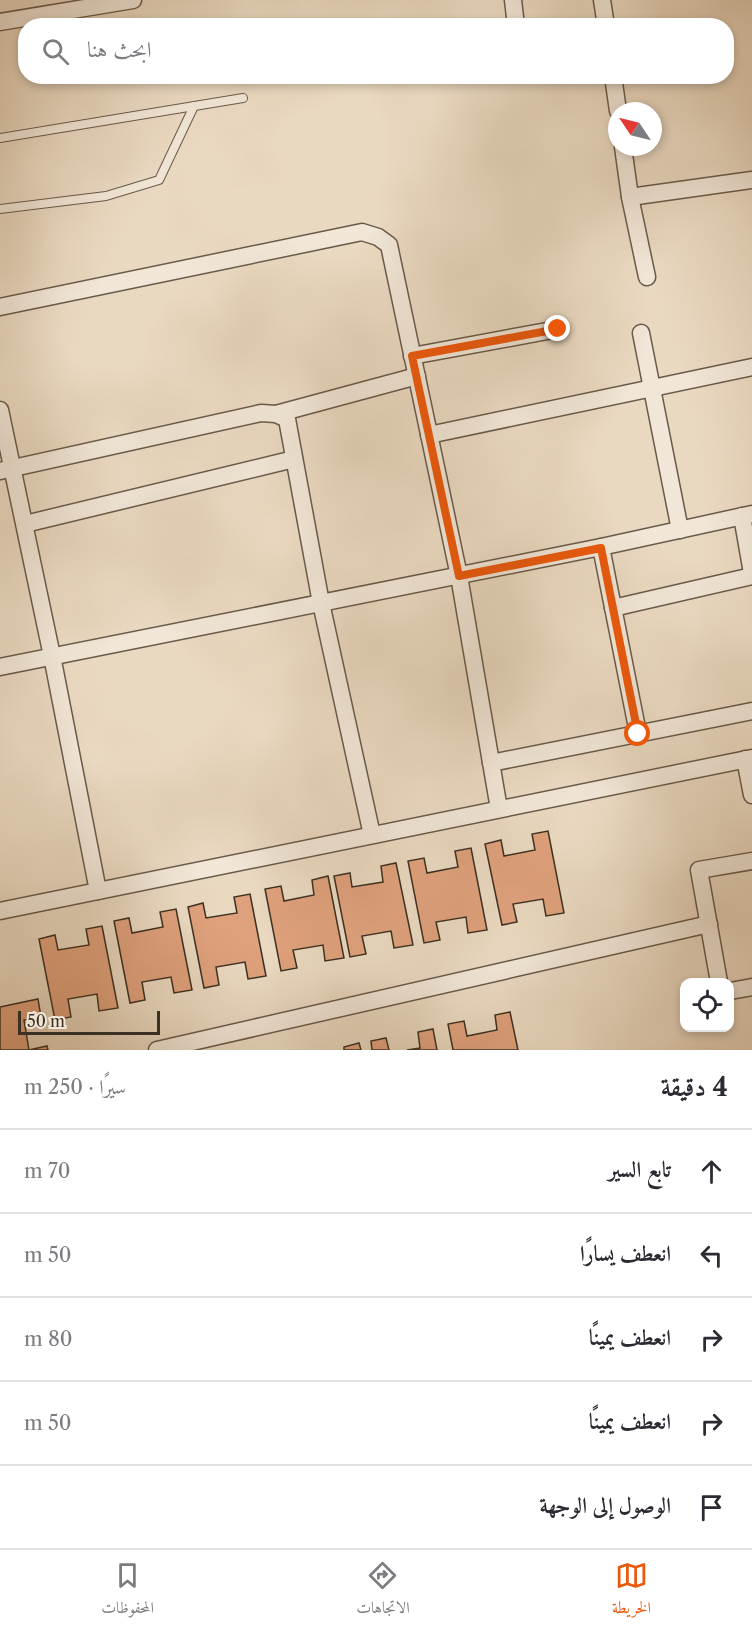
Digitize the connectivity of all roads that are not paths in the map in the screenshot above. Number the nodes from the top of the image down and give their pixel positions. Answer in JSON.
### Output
{"nodes":[{"id":1,"x":133,"y":0,"type":"edge"},
{"id":2,"x":513,"y":0,"type":"edge"},
{"id":3,"x":602,"y":0,"type":"edge"},
{"id":4,"x":83,"y":4,"type":"edge"},
{"id":5,"x":18,"y":18,"type":"edge"},
{"id":6,"x":18,"y":18,"type":"edge"},
{"id":7,"x":515,"y":18,"type":"edge"},
{"id":8,"x":605,"y":18,"type":"edge"},
{"id":9,"x":0,"y":22,"type":"edge"},
{"id":10,"x":614,"y":84,"type":"edge"},
{"id":11,"x":243,"y":98,"type":"dead end"},
{"id":12,"x":617,"y":102,"type":"edge"},
{"id":13,"x":194,"y":106,"type":"junction"},
{"id":14,"x":0,"y":138,"type":"edge"},
{"id":15,"x":624,"y":156,"type":"edge"},
{"id":16,"x":752,"y":180,"type":"edge"},
{"id":17,"x":630,"y":197,"type":"junction"},
{"id":18,"x":0,"y":209,"type":"edge"},
{"id":19,"x":647,"y":278,"type":"dead end"},
{"id":20,"x":0,"y":307,"type":"edge"},
{"id":21,"x":558,"y":329,"type":"dead end"},
{"id":22,"x":640,"y":333,"type":"dead end"},
{"id":23,"x":412,"y":356,"type":"junction"},
{"id":24,"x":752,"y":367,"type":"edge"},
{"id":25,"x":417,"y":376,"type":"junction"},
{"id":26,"x":651,"y":387,"type":"junction"},
{"id":27,"x":0,"y":410,"type":"edge"},
{"id":28,"x":276,"y":414,"type":"junction"},
{"id":29,"x":429,"y":435,"type":"junction"},
{"id":30,"x":294,"y":459,"type":"junction"},
{"id":31,"x":7,"y":470,"type":"edge"},
{"id":32,"x":747,"y":515,"type":"edge"},
{"id":33,"x":25,"y":524,"type":"junction"},
{"id":34,"x":680,"y":530,"type":"junction"},
{"id":35,"x":601,"y":548,"type":"junction"},
{"id":36,"x":752,"y":575,"type":"edge"},
{"id":37,"x":459,"y":576,"type":"junction"},
{"id":38,"x":321,"y":603,"type":"junction"},
{"id":39,"x":613,"y":608,"type":"junction"},
{"id":40,"x":52,"y":656,"type":"junction"},
{"id":41,"x":0,"y":667,"type":"edge"},
{"id":42,"x":752,"y":711,"type":"edge"},
{"id":43,"x":638,"y":734,"type":"junction"},
{"id":44,"x":748,"y":758,"type":"edge"},
{"id":45,"x":491,"y":763,"type":"junction"},
{"id":46,"x":752,"y":795,"type":"edge"},
{"id":47,"x":498,"y":809,"type":"junction"},
{"id":48,"x":372,"y":835,"type":"junction"},
{"id":49,"x":752,"y":861,"type":"edge"},
{"id":50,"x":98,"y":891,"type":"junction"},
{"id":51,"x":0,"y":911,"type":"edge"},
{"id":52,"x":709,"y":924,"type":"junction"},
{"id":53,"x":718,"y":978,"type":"edge"},
{"id":54,"x":752,"y":987,"type":"edge"},
{"id":55,"x":734,"y":990,"type":"edge"},
{"id":56,"x":157,"y":1050,"type":"edge"}],
"edges":[{"from":1,"to":4,"type":"street"},
{"from":2,"to":7,"type":"street"},
{"from":3,"to":8,"type":"street"},
{"from":4,"to":5,"type":"street"},
{"from":6,"to":9,"type":"street"},
{"from":10,"to":12,"type":"street"},
{"from":11,"to":13,"type":"lane"},
{"from":13,"to":14,"type":"lane"},
{"from":13,"to":18,"type":"lane"},
{"from":15,"to":17,"type":"street"},
{"from":16,"to":17,"type":"street"},
{"from":17,"to":19,"type":"street"},
{"from":20,"to":23,"type":"street"},
{"from":21,"to":23,"type":"street"},
{"from":22,"to":26,"type":"street"},
{"from":23,"to":25,"type":"street"},
{"from":24,"to":26,"type":"street"},
{"from":25,"to":28,"type":"street"},
{"from":25,"to":29,"type":"street"},
{"from":26,"to":29,"type":"street"},
{"from":26,"to":34,"type":"street"},
{"from":27,"to":31,"type":"street"},
{"from":28,"to":30,"type":"street"},
{"from":28,"to":31,"type":"street"},
{"from":29,"to":37,"type":"street"},
{"from":30,"to":33,"type":"street"},
{"from":30,"to":38,"type":"street"},
{"from":31,"to":33,"type":"street"},
{"from":32,"to":34,"type":"street"},
{"from":32,"to":36,"type":"street"},
{"from":33,"to":40,"type":"street"},
{"from":34,"to":35,"type":"street"},
{"from":35,"to":37,"type":"street"},
{"from":35,"to":39,"type":"street"},
{"from":36,"to":39,"type":"street"},
{"from":37,"to":38,"type":"street"},
{"from":37,"to":45,"type":"street"},
{"from":38,"to":40,"type":"street"},
{"from":38,"to":48,"type":"street"},
{"from":39,"to":43,"type":"street"},
{"from":40,"to":41,"type":"street"},
{"from":40,"to":50,"type":"street"},
{"from":42,"to":43,"type":"street"},
{"from":43,"to":45,"type":"street"},
{"from":44,"to":46,"type":"street"},
{"from":44,"to":47,"type":"street"},
{"from":45,"to":47,"type":"street"},
{"from":47,"to":48,"type":"street"},
{"from":48,"to":50,"type":"street"},
{"from":49,"to":52,"type":"street"},
{"from":50,"to":51,"type":"street"},
{"from":52,"to":53,"type":"street"},
{"from":52,"to":56,"type":"street"},
{"from":54,"to":55,"type":"street"}]}
